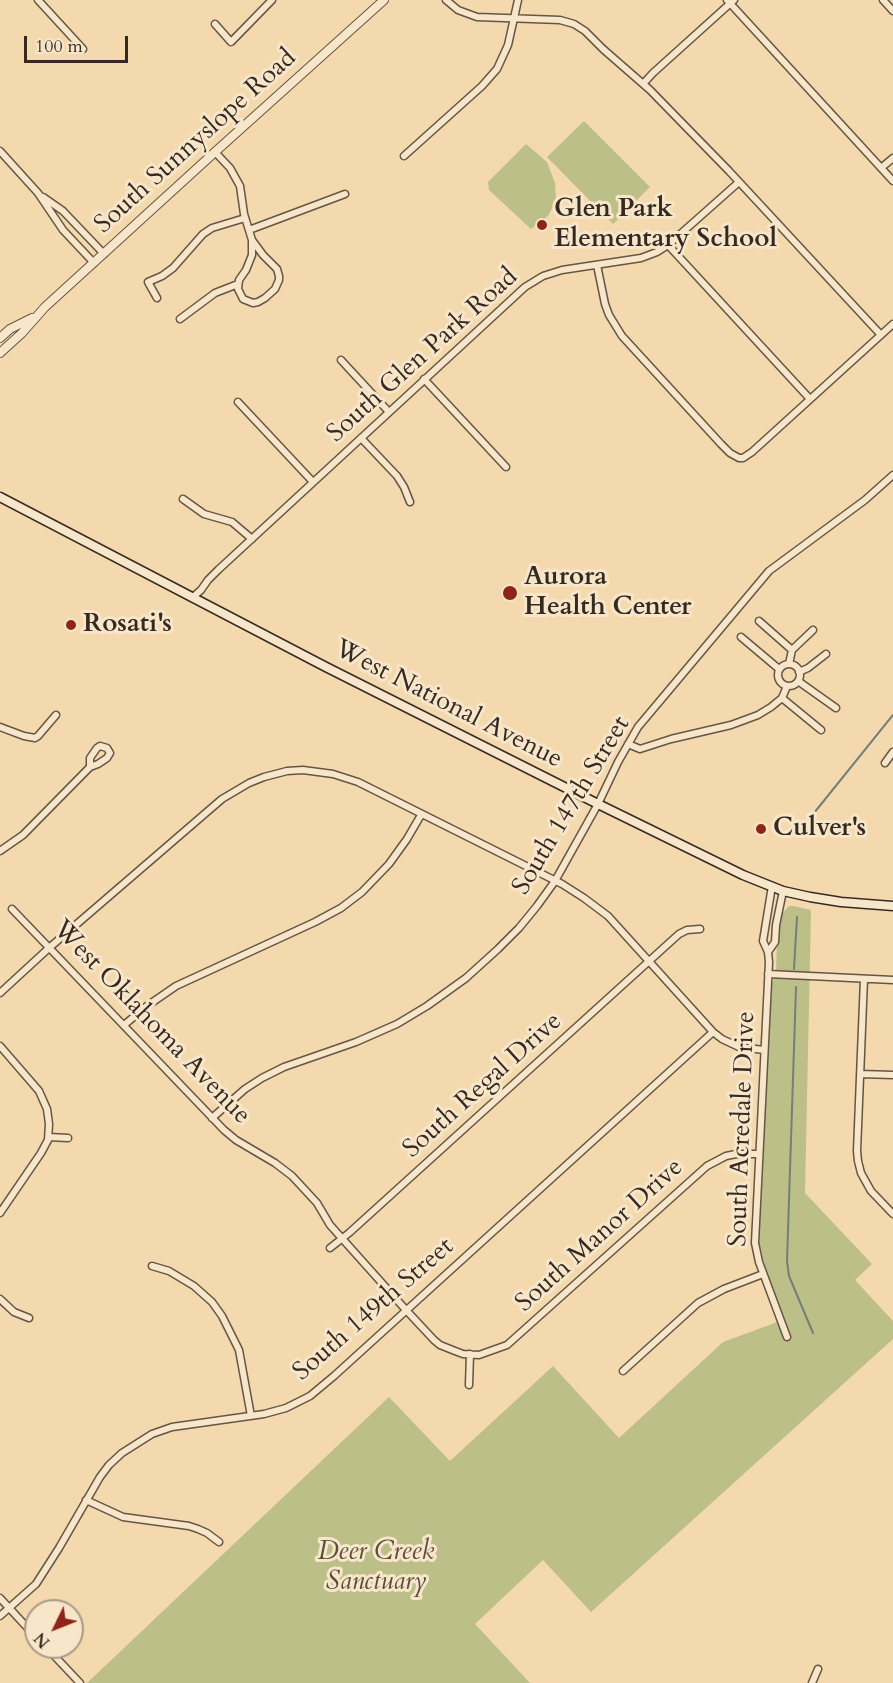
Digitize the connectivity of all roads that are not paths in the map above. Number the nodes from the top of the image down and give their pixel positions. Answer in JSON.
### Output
{"nodes":[{"id":1,"x":38,"y":0,"type":"edge"},
{"id":2,"x":272,"y":0,"type":"edge"},
{"id":3,"x":384,"y":0,"type":"edge"},
{"id":4,"x":446,"y":0,"type":"edge"},
{"id":5,"x":518,"y":0,"type":"edge"},
{"id":6,"x":883,"y":0,"type":"edge"},
{"id":7,"x":730,"y":1,"type":"edge"},
{"id":8,"x":893,"y":11,"type":"edge"},
{"id":9,"x":514,"y":19,"type":"junction"},
{"id":10,"x":215,"y":24,"type":"dead end"},
{"id":11,"x":83,"y":49,"type":"dead end"},
{"id":12,"x":643,"y":84,"type":"junction"},
{"id":13,"x":0,"y":151,"type":"edge"},
{"id":14,"x":215,"y":152,"type":"junction"},
{"id":15,"x":404,"y":156,"type":"dead end"},
{"id":16,"x":893,"y":158,"type":"edge"},
{"id":17,"x":881,"y":168,"type":"junction"},
{"id":18,"x":893,"y":181,"type":"edge"},
{"id":19,"x":739,"y":182,"type":"junction"},
{"id":20,"x":38,"y":194,"type":"junction"},
{"id":21,"x":345,"y":194,"type":"dead end"},
{"id":22,"x":245,"y":218,"type":"junction"},
{"id":23,"x":249,"y":230,"type":"junction"},
{"id":24,"x":252,"y":240,"type":"junction"},
{"id":25,"x":668,"y":245,"type":"junction"},
{"id":26,"x":104,"y":254,"type":"junction"},
{"id":27,"x":94,"y":263,"type":"junction"},
{"id":28,"x":597,"y":265,"type":"junction"},
{"id":29,"x":238,"y":284,"type":"junction"},
{"id":30,"x":157,"y":298,"type":"dead end"},
{"id":31,"x":36,"y":315,"type":"junction"},
{"id":32,"x":180,"y":319,"type":"dead end"},
{"id":33,"x":893,"y":324,"type":"edge"},
{"id":34,"x":881,"y":335,"type":"junction"},
{"id":35,"x":0,"y":338,"type":"edge"},
{"id":36,"x":0,"y":353,"type":"edge"},
{"id":37,"x":341,"y":360,"type":"dead end"},
{"id":38,"x":424,"y":379,"type":"junction"},
{"id":39,"x":810,"y":399,"type":"junction"},
{"id":40,"x":238,"y":402,"type":"dead end"},
{"id":41,"x":389,"y":412,"type":"junction"},
{"id":42,"x":361,"y":438,"type":"junction"},
{"id":43,"x":506,"y":467,"type":"dead end"},
{"id":44,"x":893,"y":475,"type":"edge"},
{"id":45,"x":313,"y":482,"type":"junction"},
{"id":46,"x":0,"y":497,"type":"edge"},
{"id":47,"x":183,"y":499,"type":"dead end"},
{"id":48,"x":410,"y":502,"type":"dead end"},
{"id":49,"x":252,"y":539,"type":"junction"},
{"id":50,"x":193,"y":597,"type":"junction"},
{"id":51,"x":759,"y":621,"type":"dead end"},
{"id":52,"x":813,"y":630,"type":"dead end"},
{"id":53,"x":741,"y":637,"type":"dead end"},
{"id":54,"x":792,"y":650,"type":"junction"},
{"id":55,"x":826,"y":654,"type":"dead end"},
{"id":56,"x":789,"y":664,"type":"junction"},
{"id":57,"x":779,"y":669,"type":"junction"},
{"id":58,"x":799,"y":672,"type":"junction"},
{"id":59,"x":798,"y":681,"type":"junction"},
{"id":60,"x":787,"y":686,"type":"junction"},
{"id":61,"x":782,"y":698,"type":"junction"},
{"id":62,"x":836,"y":708,"type":"dead end"},
{"id":63,"x":56,"y":715,"type":"dead end"},
{"id":64,"x":0,"y":727,"type":"edge"},
{"id":65,"x":821,"y":730,"type":"dead end"},
{"id":66,"x":628,"y":744,"type":"junction"},
{"id":67,"x":893,"y":752,"type":"edge"},
{"id":68,"x":885,"y":763,"type":"dead end"},
{"id":69,"x":90,"y":767,"type":"dead end"},
{"id":70,"x":598,"y":804,"type":"junction"},
{"id":71,"x":421,"y":815,"type":"junction"},
{"id":72,"x":0,"y":851,"type":"edge"},
{"id":73,"x":555,"y":881,"type":"junction"},
{"id":74,"x":772,"y":886,"type":"junction"},
{"id":75,"x":783,"y":891,"type":"junction"},
{"id":76,"x":893,"y":906,"type":"edge"},
{"id":77,"x":12,"y":909,"type":"dead end"},
{"id":78,"x":700,"y":929,"type":"dead end"},
{"id":79,"x":50,"y":948,"type":"junction"},
{"id":80,"x":768,"y":952,"type":"junction"},
{"id":81,"x":649,"y":961,"type":"junction"},
{"id":82,"x":768,"y":974,"type":"junction"},
{"id":83,"x":864,"y":979,"type":"junction"},
{"id":84,"x":893,"y":980,"type":"edge"},
{"id":85,"x":0,"y":993,"type":"edge"},
{"id":86,"x":124,"y":1025,"type":"junction"},
{"id":87,"x":713,"y":1032,"type":"junction"},
{"id":88,"x":0,"y":1046,"type":"edge"},
{"id":89,"x":764,"y":1050,"type":"junction"},
{"id":90,"x":860,"y":1074,"type":"junction"},
{"id":91,"x":893,"y":1076,"type":"edge"},
{"id":92,"x":212,"y":1118,"type":"junction"},
{"id":93,"x":49,"y":1137,"type":"junction"},
{"id":94,"x":68,"y":1138,"type":"dead end"},
{"id":95,"x":758,"y":1154,"type":"junction"},
{"id":96,"x":0,"y":1213,"type":"edge"},
{"id":97,"x":893,"y":1214,"type":"edge"},
{"id":98,"x":342,"y":1239,"type":"junction"},
{"id":99,"x":330,"y":1248,"type":"dead end"},
{"id":100,"x":152,"y":1266,"type":"dead end"},
{"id":101,"x":763,"y":1274,"type":"junction"},
{"id":102,"x":0,"y":1299,"type":"edge"},
{"id":103,"x":406,"y":1310,"type":"junction"},
{"id":104,"x":29,"y":1318,"type":"dead end"},
{"id":105,"x":787,"y":1337,"type":"dead end"},
{"id":106,"x":470,"y":1354,"type":"junction"},
{"id":107,"x":623,"y":1371,"type":"dead end"},
{"id":108,"x":469,"y":1385,"type":"dead end"},
{"id":109,"x":251,"y":1416,"type":"junction"},
{"id":110,"x":86,"y":1500,"type":"junction"},
{"id":111,"x":219,"y":1542,"type":"dead end"},
{"id":112,"x":0,"y":1598,"type":"edge"},
{"id":113,"x":9,"y":1608,"type":"junction"},
{"id":114,"x":0,"y":1616,"type":"edge"},
{"id":115,"x":24,"y":1624,"type":"edge"},
{"id":116,"x":57,"y":1659,"type":"edge"},
{"id":117,"x":819,"y":1669,"type":"dead end"},
{"id":118,"x":80,"y":1683,"type":"edge"},
{"id":119,"x":812,"y":1683,"type":"edge"}],
"edges":[{"from":1,"to":11,"type":"street"},
{"from":2,"to":10,"type":"street"},
{"from":3,"to":14,"type":"street","name":"South Sunnyslope Road"},
{"from":4,"to":9,"type":"street"},
{"from":5,"to":9,"type":"street"},
{"from":6,"to":8,"type":"street"},
{"from":7,"to":12,"type":"street"},
{"from":7,"to":17,"type":"street"},
{"from":9,"to":12,"type":"street"},
{"from":9,"to":15,"type":"street"},
{"from":12,"to":19,"type":"street"},
{"from":13,"to":20,"type":"street"},
{"from":14,"to":22,"type":"street"},
{"from":14,"to":26,"type":"street","name":"South Sunnyslope Road"},
{"from":16,"to":17,"type":"street"},
{"from":17,"to":18,"type":"street"},
{"from":19,"to":25,"type":"street","name":"South Glen Park Road"},
{"from":19,"to":34,"type":"street"},
{"from":20,"to":26,"type":"street"},
{"from":20,"to":27,"type":"street"},
{"from":21,"to":23,"type":"street"},
{"from":22,"to":23,"type":"street"},
{"from":22,"to":30,"type":"street"},
{"from":23,"to":24,"type":"street"},
{"from":24,"to":29,"type":"street"},
{"from":24,"to":29,"type":"street"},
{"from":25,"to":28,"type":"street","name":"South Glen Park Road"},
{"from":25,"to":39,"type":"street"},
{"from":26,"to":27,"type":"street","name":"South Sunnyslope Road"},
{"from":27,"to":31,"type":"street","name":"South Sunnyslope Road"},
{"from":28,"to":38,"type":"street","name":"South Glen Park Road"},
{"from":28,"to":39,"type":"street"},
{"from":29,"to":32,"type":"street"},
{"from":31,"to":35,"type":"street","name":"South Sunnyslope Road"},
{"from":31,"to":36,"type":"street","name":"South Sunnyslope Road"},
{"from":33,"to":34,"type":"street"},
{"from":34,"to":39,"type":"street"},
{"from":37,"to":41,"type":"street"},
{"from":38,"to":41,"type":"street","name":"South Glen Park Road"},
{"from":38,"to":43,"type":"street"},
{"from":40,"to":45,"type":"street"},
{"from":41,"to":42,"type":"street","name":"South Glen Park Road"},
{"from":42,"to":45,"type":"street","name":"South Glen Park Road"},
{"from":42,"to":48,"type":"street"},
{"from":44,"to":66,"type":"street","name":"South 147th Street"},
{"from":45,"to":49,"type":"street","name":"South Glen Park Road"},
{"from":46,"to":50,"type":"main road","name":"West National Avenue"},
{"from":47,"to":49,"type":"street"},
{"from":49,"to":50,"type":"street","name":"South Glen Park Road"},
{"from":50,"to":70,"type":"main road","name":"West National Avenue"},
{"from":51,"to":54,"type":"street"},
{"from":52,"to":54,"type":"street"},
{"from":53,"to":57,"type":"street"},
{"from":54,"to":56,"type":"street"},
{"from":55,"to":58,"type":"street"},
{"from":56,"to":57,"type":"street"},
{"from":56,"to":58,"type":"street"},
{"from":57,"to":60,"type":"street"},
{"from":58,"to":59,"type":"street"},
{"from":59,"to":60,"type":"street"},
{"from":59,"to":62,"type":"street"},
{"from":60,"to":61,"type":"street"},
{"from":61,"to":65,"type":"street"},
{"from":61,"to":66,"type":"street"},
{"from":63,"to":64,"type":"street"},
{"from":66,"to":70,"type":"street","name":"South 147th Street"},
{"from":67,"to":68,"type":"street"},
{"from":69,"to":72,"type":"street"},
{"from":70,"to":73,"type":"street","name":"South 147th Street"},
{"from":70,"to":74,"type":"main road","name":"West National Avenue"},
{"from":71,"to":73,"type":"street"},
{"from":71,"to":79,"type":"street"},
{"from":71,"to":86,"type":"street"},
{"from":73,"to":81,"type":"street"},
{"from":73,"to":92,"type":"street","name":"South 147th Street"},
{"from":74,"to":75,"type":"main road","name":"West National Avenue"},
{"from":74,"to":80,"type":"street","name":"South Acredale Drive"},
{"from":75,"to":76,"type":"main road","name":"West National Avenue"},
{"from":75,"to":80,"type":"street","name":"South Acredale Drive"},
{"from":77,"to":79,"type":"street","name":"West Oklahoma Avenue"},
{"from":78,"to":81,"type":"street","name":"South Regal Drive"},
{"from":79,"to":85,"type":"street"},
{"from":79,"to":86,"type":"street","name":"West Oklahoma Avenue"},
{"from":80,"to":82,"type":"street","name":"South Acredale Drive"},
{"from":81,"to":87,"type":"street"},
{"from":81,"to":98,"type":"street","name":"South Regal Drive"},
{"from":82,"to":83,"type":"street"},
{"from":82,"to":89,"type":"street","name":"South Acredale Drive"},
{"from":83,"to":84,"type":"street"},
{"from":83,"to":90,"type":"street"},
{"from":86,"to":92,"type":"street","name":"West Oklahoma Avenue"},
{"from":87,"to":89,"type":"street"},
{"from":87,"to":103,"type":"street","name":"South 149th Street"},
{"from":88,"to":93,"type":"street"},
{"from":89,"to":95,"type":"street","name":"South Acredale Drive"},
{"from":90,"to":91,"type":"street"},
{"from":90,"to":97,"type":"street"},
{"from":92,"to":98,"type":"street","name":"West Oklahoma Avenue"},
{"from":93,"to":94,"type":"street"},
{"from":93,"to":96,"type":"street"},
{"from":95,"to":101,"type":"street","name":"South Acredale Drive"},
{"from":95,"to":106,"type":"street","name":"South Manor Drive"},
{"from":98,"to":99,"type":"street","name":"South Regal Drive"},
{"from":98,"to":103,"type":"street","name":"West Oklahoma Avenue"},
{"from":100,"to":109,"type":"street"},
{"from":101,"to":105,"type":"street","name":"South Acredale Drive"},
{"from":101,"to":107,"type":"street"},
{"from":102,"to":104,"type":"street"},
{"from":103,"to":106,"type":"street","name":"West Oklahoma Avenue"},
{"from":103,"to":109,"type":"street","name":"South 149th Street"},
{"from":106,"to":108,"type":"street"},
{"from":109,"to":110,"type":"street","name":"South 149th Street"},
{"from":110,"to":111,"type":"street"},
{"from":110,"to":113,"type":"street","name":"South 149th Street"},
{"from":112,"to":113,"type":"street"},
{"from":113,"to":114,"type":"street","name":"South 149th Street"},
{"from":113,"to":115,"type":"street"},
{"from":116,"to":118,"type":"street"},
{"from":117,"to":119,"type":"street"}]}
